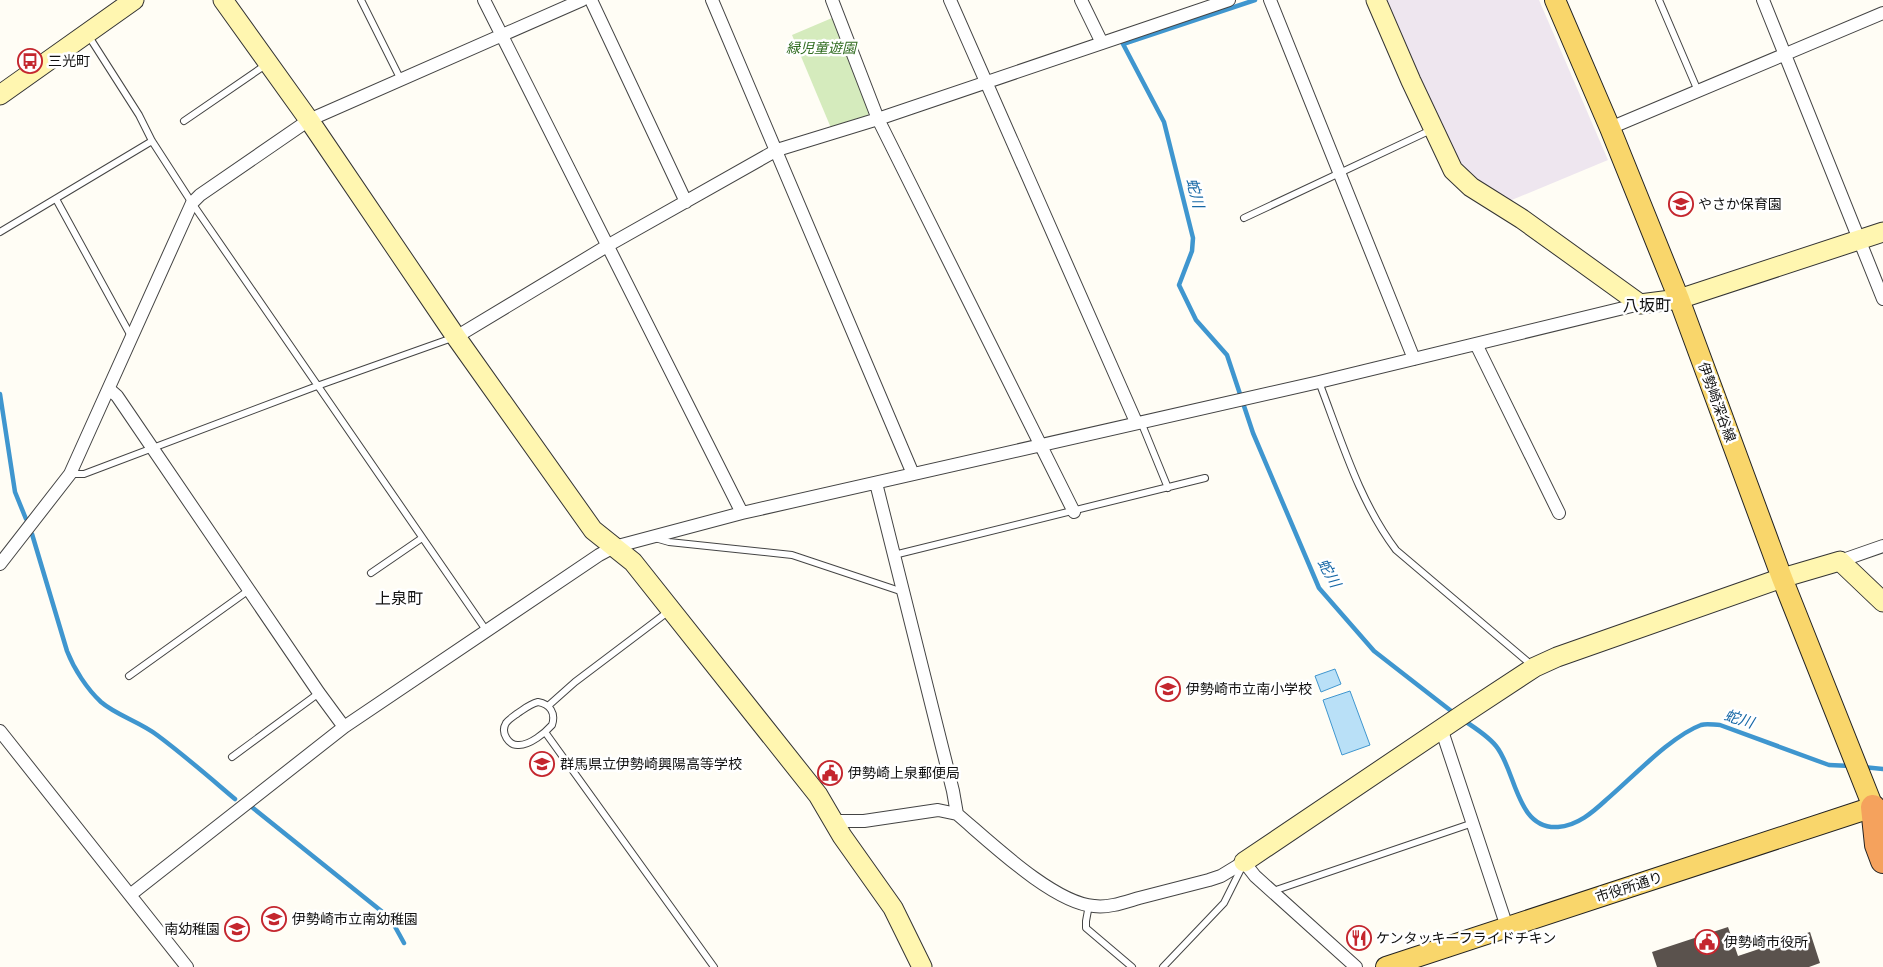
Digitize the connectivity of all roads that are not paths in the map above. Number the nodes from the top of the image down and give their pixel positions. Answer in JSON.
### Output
{"nodes":[{"id":1,"x":134,"y":0,"type":"edge"},
{"id":2,"x":223,"y":0,"type":"edge"},
{"id":3,"x":361,"y":0,"type":"edge"},
{"id":4,"x":484,"y":0,"type":"edge"},
{"id":5,"x":582,"y":0,"type":"edge"},
{"id":6,"x":592,"y":0,"type":"edge"},
{"id":7,"x":712,"y":0,"type":"edge"},
{"id":8,"x":832,"y":0,"type":"edge"},
{"id":9,"x":950,"y":0,"type":"edge"},
{"id":10,"x":1081,"y":0,"type":"edge"},
{"id":11,"x":1229,"y":0,"type":"edge"},
{"id":12,"x":1270,"y":0,"type":"edge"},
{"id":13,"x":1376,"y":0,"type":"edge"},
{"id":14,"x":1555,"y":0,"type":"edge"},
{"id":15,"x":1659,"y":0,"type":"edge"},
{"id":16,"x":1763,"y":0,"type":"edge"},
{"id":17,"x":1883,"y":13,"type":"edge"},
{"id":18,"x":88,"y":34,"type":"junction"},
{"id":19,"x":502,"y":36,"type":"junction"},
{"id":20,"x":1102,"y":42,"type":"junction"},
{"id":21,"x":1785,"y":55,"type":"junction"},
{"id":22,"x":268,"y":63,"type":"junction"},
{"id":23,"x":401,"y":80,"type":"junction"},
{"id":24,"x":987,"y":82,"type":"junction"},
{"id":25,"x":3,"y":89,"type":"edge"},
{"id":26,"x":1698,"y":92,"type":"junction"},
{"id":27,"x":878,"y":119,"type":"junction"},
{"id":28,"x":309,"y":120,"type":"junction"},
{"id":29,"x":184,"y":121,"type":"dead end"},
{"id":30,"x":1610,"y":128,"type":"junction"},
{"id":31,"x":1434,"y":129,"type":"junction"},
{"id":32,"x":152,"y":141,"type":"junction"},
{"id":33,"x":776,"y":150,"type":"junction"},
{"id":34,"x":1339,"y":173,"type":"junction"},
{"id":35,"x":56,"y":199,"type":"junction"},
{"id":36,"x":192,"y":202,"type":"junction"},
{"id":37,"x":686,"y":202,"type":"junction"},
{"id":38,"x":1244,"y":218,"type":"dead end"},
{"id":39,"x":0,"y":232,"type":"edge"},
{"id":40,"x":1883,"y":232,"type":"edge"},
{"id":41,"x":1859,"y":240,"type":"junction"},
{"id":42,"x":608,"y":246,"type":"junction"},
{"id":43,"x":1679,"y":299,"type":"junction"},
{"id":44,"x":1883,"y":299,"type":"edge"},
{"id":45,"x":1640,"y":304,"type":"junction"},
{"id":46,"x":132,"y":337,"type":"junction"},
{"id":47,"x":456,"y":337,"type":"junction"},
{"id":48,"x":1476,"y":344,"type":"junction"},
{"id":49,"x":1414,"y":359,"type":"junction"},
{"id":50,"x":1320,"y":382,"type":"junction"},
{"id":51,"x":317,"y":386,"type":"junction"},
{"id":52,"x":109,"y":389,"type":"junction"},
{"id":53,"x":1139,"y":422,"type":"junction"},
{"id":54,"x":1040,"y":445,"type":"junction"},
{"id":55,"x":152,"y":448,"type":"junction"},
{"id":56,"x":70,"y":474,"type":"junction"},
{"id":57,"x":913,"y":474,"type":"junction"},
{"id":58,"x":1205,"y":478,"type":"dead end"},
{"id":59,"x":876,"y":483,"type":"junction"},
{"id":60,"x":1168,"y":488,"type":"junction"},
{"id":61,"x":1074,"y":512,"type":"junction"},
{"id":62,"x":742,"y":513,"type":"junction"},
{"id":63,"x":1559,"y":513,"type":"dead end"},
{"id":64,"x":649,"y":537,"type":"junction"},
{"id":65,"x":422,"y":538,"type":"junction"},
{"id":66,"x":1883,"y":546,"type":"edge"},
{"id":67,"x":614,"y":547,"type":"junction"},
{"id":68,"x":894,"y":555,"type":"junction"},
{"id":69,"x":1840,"y":561,"type":"junction"},
{"id":70,"x":0,"y":564,"type":"edge"},
{"id":71,"x":371,"y":573,"type":"dead end"},
{"id":72,"x":1782,"y":578,"type":"junction"},
{"id":73,"x":249,"y":590,"type":"junction"},
{"id":74,"x":903,"y":592,"type":"junction"},
{"id":75,"x":1883,"y":602,"type":"edge"},
{"id":76,"x":671,"y":610,"type":"junction"},
{"id":77,"x":486,"y":630,"type":"junction"},
{"id":78,"x":1535,"y":667,"type":"junction"},
{"id":79,"x":129,"y":676,"type":"dead end"},
{"id":80,"x":319,"y":693,"type":"junction"},
{"id":81,"x":548,"y":706,"type":"junction"},
{"id":82,"x":1446,"y":725,"type":"junction"},
{"id":83,"x":344,"y":727,"type":"junction"},
{"id":84,"x":0,"y":731,"type":"edge"},
{"id":85,"x":545,"y":732,"type":"junction"},
{"id":86,"x":232,"y":757,"type":"dead end"},
{"id":87,"x":1880,"y":811,"type":"edge"},
{"id":88,"x":957,"y":814,"type":"junction"},
{"id":89,"x":833,"y":821,"type":"junction"},
{"id":90,"x":1473,"y":823,"type":"junction"},
{"id":91,"x":1883,"y":861,"type":"edge"},
{"id":92,"x":1244,"y":862,"type":"junction"},
{"id":93,"x":1272,"y":892,"type":"junction"},
{"id":94,"x":130,"y":895,"type":"junction"},
{"id":95,"x":1089,"y":906,"type":"junction"},
{"id":96,"x":1507,"y":927,"type":"junction"},
{"id":97,"x":187,"y":967,"type":"edge"},
{"id":98,"x":714,"y":967,"type":"edge"},
{"id":99,"x":922,"y":967,"type":"edge"},
{"id":100,"x":1132,"y":967,"type":"edge"},
{"id":101,"x":1163,"y":967,"type":"edge"},
{"id":102,"x":1356,"y":967,"type":"edge"},
{"id":103,"x":1386,"y":967,"type":"edge"}],
"edges":[{"from":1,"to":18,"type":"street"},
{"from":2,"to":22,"type":"street"},
{"from":3,"to":23,"type":"lane"},
{"from":4,"to":19,"type":"street"},
{"from":5,"to":19,"type":"street"},
{"from":6,"to":37,"type":"street"},
{"from":7,"to":33,"type":"street"},
{"from":8,"to":27,"type":"street"},
{"from":9,"to":24,"type":"street"},
{"from":10,"to":20,"type":"street"},
{"from":11,"to":20,"type":"street"},
{"from":12,"to":34,"type":"street"},
{"from":13,"to":31,"type":"street"},
{"from":14,"to":30,"type":"main road","name":"伊勢崎深谷線"},
{"from":15,"to":26,"type":"lane"},
{"from":16,"to":21,"type":"street"},
{"from":17,"to":21,"type":"street"},
{"from":18,"to":25,"type":"street"},
{"from":18,"to":32,"type":"lane"},
{"from":19,"to":23,"type":"street"},
{"from":19,"to":42,"type":"street"},
{"from":20,"to":24,"type":"street"},
{"from":21,"to":26,"type":"street"},
{"from":21,"to":41,"type":"street"},
{"from":22,"to":28,"type":"street"},
{"from":22,"to":29,"type":"lane"},
{"from":23,"to":28,"type":"street"},
{"from":24,"to":27,"type":"street"},
{"from":24,"to":53,"type":"street"},
{"from":26,"to":30,"type":"street"},
{"from":27,"to":33,"type":"street"},
{"from":27,"to":54,"type":"street"},
{"from":28,"to":36,"type":"street"},
{"from":28,"to":47,"type":"street"},
{"from":30,"to":43,"type":"main road","name":"伊勢崎深谷線"},
{"from":31,"to":34,"type":"lane"},
{"from":31,"to":45,"type":"street"},
{"from":32,"to":35,"type":"lane"},
{"from":32,"to":36,"type":"lane"},
{"from":33,"to":37,"type":"street"},
{"from":33,"to":57,"type":"street"},
{"from":34,"to":38,"type":"lane"},
{"from":34,"to":49,"type":"street"},
{"from":35,"to":39,"type":"lane"},
{"from":35,"to":46,"type":"lane"},
{"from":36,"to":46,"type":"street"},
{"from":36,"to":51,"type":"lane"},
{"from":37,"to":42,"type":"street"},
{"from":40,"to":41,"type":"street"},
{"from":41,"to":43,"type":"street"},
{"from":41,"to":44,"type":"street"},
{"from":42,"to":47,"type":"street"},
{"from":42,"to":62,"type":"street"},
{"from":43,"to":45,"type":"street"},
{"from":43,"to":72,"type":"main road","name":"伊勢崎深谷線"},
{"from":45,"to":48,"type":"street"},
{"from":46,"to":52,"type":"street"},
{"from":47,"to":51,"type":"lane"},
{"from":47,"to":67,"type":"street"},
{"from":48,"to":49,"type":"street"},
{"from":48,"to":63,"type":"street"},
{"from":49,"to":50,"type":"street"},
{"from":50,"to":53,"type":"street"},
{"from":50,"to":78,"type":"lane"},
{"from":51,"to":55,"type":"lane"},
{"from":51,"to":65,"type":"lane"},
{"from":52,"to":55,"type":"street"},
{"from":52,"to":56,"type":"street"},
{"from":53,"to":54,"type":"street"},
{"from":53,"to":60,"type":"lane"},
{"from":54,"to":57,"type":"street"},
{"from":54,"to":61,"type":"street"},
{"from":55,"to":56,"type":"lane"},
{"from":55,"to":73,"type":"street"},
{"from":56,"to":70,"type":"street"},
{"from":57,"to":59,"type":"street"},
{"from":58,"to":60,"type":"lane"},
{"from":59,"to":62,"type":"street"},
{"from":59,"to":68,"type":"street"},
{"from":60,"to":61,"type":"lane"},
{"from":61,"to":68,"type":"lane"},
{"from":62,"to":64,"type":"street"},
{"from":64,"to":67,"type":"street"},
{"from":64,"to":74,"type":"lane"},
{"from":65,"to":71,"type":"lane"},
{"from":65,"to":77,"type":"lane"},
{"from":66,"to":69,"type":"street"},
{"from":67,"to":76,"type":"street"},
{"from":67,"to":77,"type":"street"},
{"from":68,"to":74,"type":"street"},
{"from":69,"to":72,"type":"street"},
{"from":69,"to":75,"type":"street"},
{"from":72,"to":78,"type":"street"},
{"from":72,"to":87,"type":"main road","name":"伊勢崎深谷線"},
{"from":73,"to":79,"type":"lane"},
{"from":73,"to":80,"type":"street"},
{"from":74,"to":88,"type":"street"},
{"from":76,"to":81,"type":"lane"},
{"from":76,"to":89,"type":"street"},
{"from":77,"to":83,"type":"street"},
{"from":78,"to":82,"type":"street"},
{"from":80,"to":83,"type":"street"},
{"from":80,"to":86,"type":"lane"},
{"from":81,"to":85,"type":"lane"},
{"from":81,"to":85,"type":"lane"},
{"from":82,"to":90,"type":"street"},
{"from":82,"to":92,"type":"street"},
{"from":83,"to":94,"type":"street"},
{"from":84,"to":94,"type":"street"},
{"from":85,"to":98,"type":"lane"},
{"from":87,"to":91,"type":"highway"},
{"from":87,"to":96,"type":"main road","name":"市役所通り"},
{"from":88,"to":89,"type":"street"},
{"from":88,"to":95,"type":"street"},
{"from":89,"to":99,"type":"street"},
{"from":90,"to":93,"type":"lane"},
{"from":90,"to":96,"type":"street"},
{"from":92,"to":93,"type":"street"},
{"from":92,"to":95,"type":"street"},
{"from":92,"to":101,"type":"lane"},
{"from":93,"to":102,"type":"street"},
{"from":94,"to":97,"type":"street"},
{"from":95,"to":100,"type":"lane"},
{"from":96,"to":103,"type":"main road","name":"市役所通り"}]}
